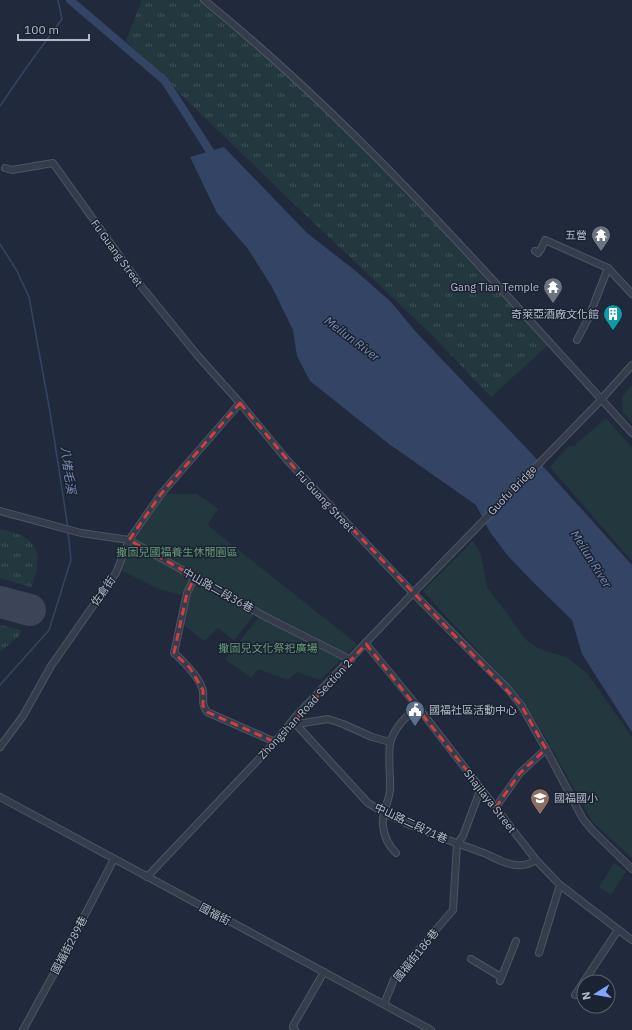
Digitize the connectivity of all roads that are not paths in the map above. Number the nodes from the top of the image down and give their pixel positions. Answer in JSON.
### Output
{"nodes":[{"id":1,"x":204,"y":0,"type":"edge"},
{"id":2,"x":5,"y":168,"type":"dead end"},
{"id":3,"x":535,"y":251,"type":"dead end"},
{"id":4,"x":608,"y":268,"type":"junction"},
{"id":5,"x":632,"y":294,"type":"edge"},
{"id":6,"x":578,"y":340,"type":"dead end"},
{"id":7,"x":632,"y":365,"type":"edge"},
{"id":8,"x":601,"y":399,"type":"junction"},
{"id":9,"x":240,"y":402,"type":"junction"},
{"id":10,"x":632,"y":433,"type":"edge"},
{"id":11,"x":0,"y":511,"type":"edge"},
{"id":12,"x":129,"y":540,"type":"junction"},
{"id":13,"x":463,"y":541,"type":"joint"},
{"id":14,"x":195,"y":577,"type":"junction"},
{"id":15,"x":413,"y":593,"type":"junction"},
{"id":16,"x":366,"y":644,"type":"junction"},
{"id":17,"x":351,"y":660,"type":"junction"},
{"id":18,"x":418,"y":707,"type":"junction"},
{"id":19,"x":295,"y":722,"type":"junction"},
{"id":20,"x":275,"y":742,"type":"junction"},
{"id":21,"x":390,"y":742,"type":"junction"},
{"id":22,"x":0,"y":747,"type":"edge"},
{"id":23,"x":546,"y":748,"type":"junction"},
{"id":24,"x":481,"y":788,"type":"junction"},
{"id":25,"x":0,"y":797,"type":"edge"},
{"id":26,"x":496,"y":807,"type":"junction"},
{"id":27,"x":383,"y":812,"type":"junction"},
{"id":28,"x":457,"y":844,"type":"junction"},
{"id":29,"x":396,"y":853,"type":"dead end"},
{"id":30,"x":114,"y":859,"type":"junction"},
{"id":31,"x":536,"y":860,"type":"junction"},
{"id":32,"x":632,"y":869,"type":"edge"},
{"id":33,"x":147,"y":877,"type":"junction"},
{"id":34,"x":560,"y":885,"type":"junction"},
{"id":35,"x":618,"y":930,"type":"junction"},
{"id":36,"x":632,"y":940,"type":"edge"},
{"id":37,"x":516,"y":941,"type":"dead end"},
{"id":38,"x":539,"y":953,"type":"dead end"},
{"id":39,"x":471,"y":959,"type":"dead end"},
{"id":40,"x":324,"y":972,"type":"junction"},
{"id":41,"x":575,"y":995,"type":"dead end"},
{"id":42,"x":384,"y":1004,"type":"junction"},
{"id":43,"x":24,"y":1030,"type":"edge"},
{"id":44,"x":295,"y":1030,"type":"edge"},
{"id":45,"x":431,"y":1030,"type":"edge"}],
"edges":[{"from":1,"to":8,"type":"street"},
{"from":2,"to":9,"type":"street","name":"Fu Guang Street"},
{"from":3,"to":4,"type":"street"},
{"from":4,"to":5,"type":"street"},
{"from":4,"to":6,"type":"street"},
{"from":7,"to":8,"type":"street","name":"Guofu Bridge"},
{"from":8,"to":10,"type":"street"},
{"from":8,"to":13,"type":"street","name":"Guofu Bridge"},
{"from":9,"to":12,"type":"street","name":"佐倉街"},
{"from":9,"to":15,"type":"street","name":"Fu Guang Street"},
{"from":11,"to":12,"type":"street","name":"中山路二段36巷"},
{"from":12,"to":14,"type":"street","name":"中山路二段36巷"},
{"from":12,"to":22,"type":"street","name":"佐倉街"},
{"from":13,"to":15,"type":"street","name":"Zhongshan Road Section 2"},
{"from":14,"to":17,"type":"street","name":"中山路二段36巷"},
{"from":14,"to":20,"type":"street"},
{"from":15,"to":16,"type":"street","name":"Zhongshan Road Section 2"},
{"from":15,"to":23,"type":"street","name":"Fu Guang Street"},
{"from":16,"to":17,"type":"street","name":"Zhongshan Road Section 2"},
{"from":16,"to":18,"type":"street","name":"Shajilaya Street"},
{"from":17,"to":19,"type":"street","name":"Zhongshan Road Section 2"},
{"from":18,"to":21,"type":"street"},
{"from":18,"to":24,"type":"street","name":"Shajilaya Street"},
{"from":19,"to":20,"type":"street","name":"Zhongshan Road Section 2"},
{"from":19,"to":21,"type":"street"},
{"from":19,"to":27,"type":"street","name":"中山路二段71巷"},
{"from":20,"to":33,"type":"street","name":"Zhongshan Road Section 2"},
{"from":21,"to":27,"type":"street"},
{"from":23,"to":26,"type":"street"},
{"from":23,"to":32,"type":"street","name":"Fu Guang Street"},
{"from":24,"to":26,"type":"street","name":"Shajilaya Street"},
{"from":24,"to":28,"type":"street"},
{"from":25,"to":30,"type":"street","name":"國福街"},
{"from":26,"to":31,"type":"street","name":"Shajilaya Street"},
{"from":27,"to":28,"type":"street","name":"中山路二段71巷"},
{"from":27,"to":29,"type":"street"},
{"from":28,"to":31,"type":"street","name":"中山路二段71巷"},
{"from":28,"to":42,"type":"street","name":"國福街186巷"},
{"from":30,"to":33,"type":"street","name":"國福街"},
{"from":30,"to":43,"type":"street","name":"國福街289巷"},
{"from":31,"to":34,"type":"street","name":"Shajilaya Street"},
{"from":33,"to":40,"type":"street","name":"國福街"},
{"from":34,"to":35,"type":"street","name":"Shajilaya Street"},
{"from":34,"to":38,"type":"street"},
{"from":35,"to":36,"type":"street","name":"Shajilaya Street"},
{"from":35,"to":41,"type":"street"},
{"from":37,"to":39,"type":"street"},
{"from":40,"to":42,"type":"street","name":"國福街"},
{"from":40,"to":44,"type":"street"},
{"from":42,"to":45,"type":"street","name":"國福街"}]}
